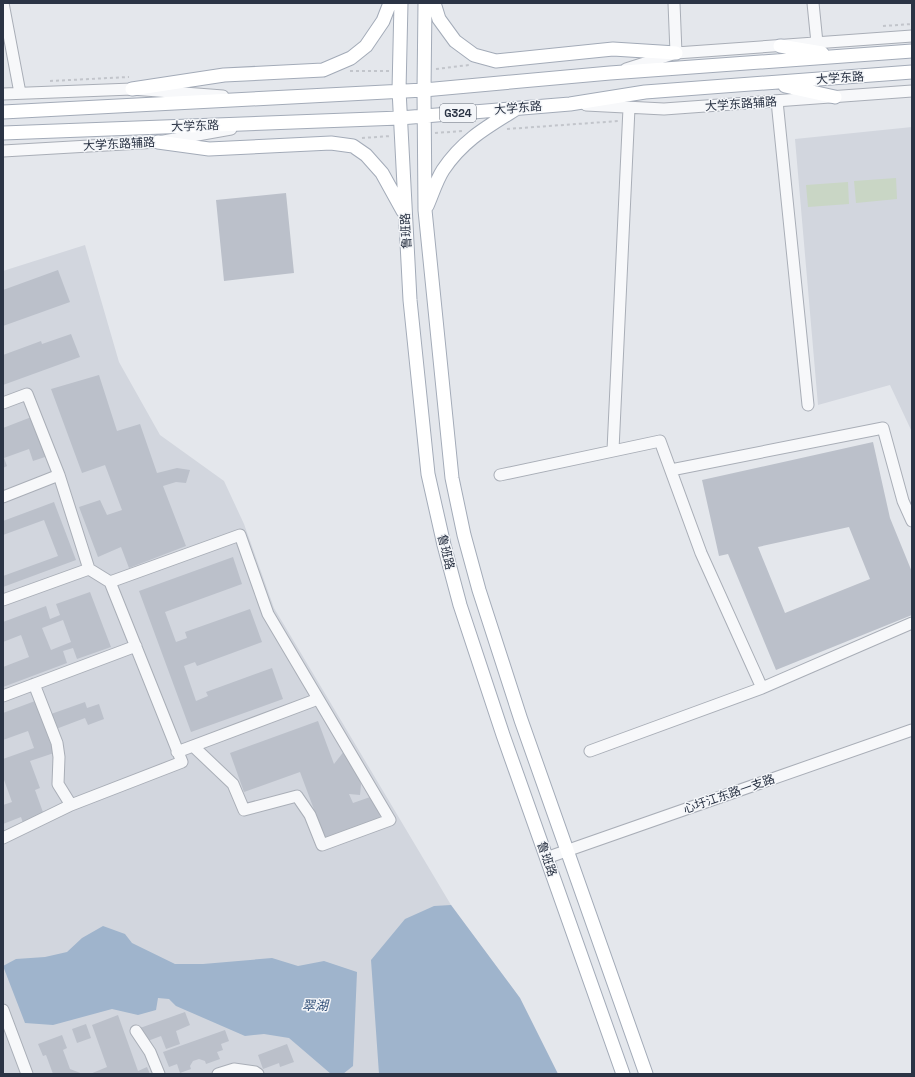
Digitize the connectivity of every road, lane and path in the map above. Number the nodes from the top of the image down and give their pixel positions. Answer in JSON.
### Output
{"nodes":[{"id":1,"x":3,"y":3,"type":"edge"},
{"id":2,"x":390,"y":3,"type":"edge"},
{"id":3,"x":401,"y":3,"type":"edge"},
{"id":4,"x":425,"y":3,"type":"edge"},
{"id":5,"x":434,"y":3,"type":"edge"},
{"id":6,"x":674,"y":3,"type":"edge"},
{"id":7,"x":813,"y":3,"type":"edge"},
{"id":8,"x":912,"y":36,"type":"edge"},
{"id":9,"x":817,"y":43,"type":"junction"},
{"id":10,"x":780,"y":46,"type":"junction"},
{"id":11,"x":912,"y":51,"type":"edge"},
{"id":12,"x":676,"y":53,"type":"junction"},
{"id":13,"x":844,"y":56,"type":"junction"},
{"id":14,"x":912,"y":72,"type":"edge"},
{"id":15,"x":610,"y":73,"type":"junction"},
{"id":16,"x":770,"y":83,"type":"junction"},
{"id":17,"x":132,"y":89,"type":"junction"},
{"id":18,"x":399,"y":90,"type":"junction"},
{"id":19,"x":424,"y":90,"type":"junction"},
{"id":20,"x":912,"y":91,"type":"edge"},
{"id":21,"x":20,"y":93,"type":"junction"},
{"id":22,"x":3,"y":94,"type":"edge"},
{"id":23,"x":836,"y":97,"type":"junction"},
{"id":24,"x":258,"y":99,"type":"junction"},
{"id":25,"x":777,"y":101,"type":"junction"},
{"id":26,"x":570,"y":104,"type":"junction"},
{"id":27,"x":518,"y":107,"type":"junction"},
{"id":28,"x":629,"y":108,"type":"junction"},
{"id":29,"x":3,"y":112,"type":"edge"},
{"id":30,"x":424,"y":116,"type":"junction"},
{"id":31,"x":400,"y":118,"type":"junction"},
{"id":32,"x":258,"y":124,"type":"junction"},
{"id":33,"x":3,"y":132,"type":"edge"},
{"id":34,"x":158,"y":142,"type":"junction"},
{"id":35,"x":3,"y":151,"type":"edge"},
{"id":36,"x":425,"y":210,"type":"junction"},
{"id":37,"x":405,"y":214,"type":"junction"},
{"id":38,"x":3,"y":403,"type":"edge"},
{"id":39,"x":808,"y":404,"type":"dead end"},
{"id":40,"x":613,"y":450,"type":"junction"},
{"id":41,"x":671,"y":470,"type":"junction"},
{"id":42,"x":58,"y":475,"type":"junction"},
{"id":43,"x":500,"y":476,"type":"dead end"},
{"id":44,"x":3,"y":497,"type":"edge"},
{"id":45,"x":912,"y":521,"type":"edge"},
{"id":46,"x":89,"y":569,"type":"junction"},
{"id":47,"x":110,"y":582,"type":"junction"},
{"id":48,"x":3,"y":600,"type":"edge"},
{"id":49,"x":912,"y":623,"type":"edge"},
{"id":50,"x":136,"y":646,"type":"junction"},
{"id":51,"x":34,"y":684,"type":"junction"},
{"id":52,"x":762,"y":688,"type":"junction"},
{"id":53,"x":3,"y":696,"type":"edge"},
{"id":54,"x":318,"y":699,"type":"junction"},
{"id":55,"x":912,"y":730,"type":"edge"},
{"id":56,"x":193,"y":746,"type":"junction"},
{"id":57,"x":590,"y":751,"type":"dead end"},
{"id":58,"x":177,"y":752,"type":"junction"},
{"id":59,"x":72,"y":805,"type":"junction"},
{"id":60,"x":3,"y":838,"type":"edge"},
{"id":61,"x":567,"y":850,"type":"junction"},
{"id":62,"x":546,"y":858,"type":"junction"},
{"id":63,"x":3,"y":1010,"type":"edge"},
{"id":64,"x":136,"y":1031,"type":"dead end"},
{"id":65,"x":27,"y":1074,"type":"edge"},
{"id":66,"x":158,"y":1074,"type":"edge"},
{"id":67,"x":218,"y":1074,"type":"edge"},
{"id":68,"x":258,"y":1074,"type":"edge"},
{"id":69,"x":623,"y":1074,"type":"edge"},
{"id":70,"x":646,"y":1074,"type":"edge"}],
"edges":[{"from":1,"to":21,"type":"street"},
{"from":2,"to":17,"type":"main road"},
{"from":3,"to":18,"type":"main road","name":"鲁班路"},
{"from":4,"to":19,"type":"main road","name":"鲁班路"},
{"from":5,"to":12,"type":"main road"},
{"from":6,"to":12,"type":"street"},
{"from":7,"to":9,"type":"street"},
{"from":8,"to":9,"type":"street"},
{"from":9,"to":10,"type":"street"},
{"from":10,"to":12,"type":"street"},
{"from":10,"to":13,"type":"main road"},
{"from":11,"to":13,"type":"main road","name":"大学东路","number":"G324"},
{"from":12,"to":15,"type":"street"},
{"from":13,"to":15,"type":"main road","name":"大学东路","number":"G324"},
{"from":14,"to":16,"type":"main road","name":"大学东路","number":"G324"},
{"from":15,"to":19,"type":"main road","name":"大学东路","number":"G324"},
{"from":16,"to":23,"type":"main road"},
{"from":16,"to":26,"type":"main road","name":"大学东路","number":"G324"},
{"from":17,"to":21,"type":"street"},
{"from":17,"to":24,"type":"street"},
{"from":18,"to":19,"type":"main road","name":"大学东路","number":"G324"},
{"from":18,"to":24,"type":"main road","name":"大学东路","number":"G324"},
{"from":18,"to":31,"type":"main road","name":"鲁班路"},
{"from":19,"to":30,"type":"main road","name":"鲁班路"},
{"from":20,"to":23,"type":"street","name":"大学东路辅路"},
{"from":21,"to":22,"type":"street"},
{"from":23,"to":25,"type":"street","name":"大学东路辅路"},
{"from":24,"to":29,"type":"main road","name":"大学东路","number":"G324"},
{"from":25,"to":28,"type":"street","name":"大学东路辅路"},
{"from":25,"to":39,"type":"street"},
{"from":26,"to":27,"type":"main road","name":"大学东路","number":"G324"},
{"from":26,"to":28,"type":"street","name":"大学东路辅路"},
{"from":27,"to":30,"type":"main road","name":"大学东路","number":"G324"},
{"from":27,"to":36,"type":"main road"},
{"from":28,"to":40,"type":"street"},
{"from":30,"to":31,"type":"main road","name":"大学东路","number":"G324"},
{"from":30,"to":36,"type":"main road","name":"鲁班路"},
{"from":31,"to":32,"type":"main road","name":"大学东路","number":"G324"},
{"from":31,"to":37,"type":"main road","name":"鲁班路"},
{"from":32,"to":33,"type":"main road","name":"大学东路","number":"G324"},
{"from":32,"to":34,"type":"street","name":"大学东路辅路"},
{"from":34,"to":35,"type":"street","name":"大学东路辅路"},
{"from":34,"to":37,"type":"main road"},
{"from":36,"to":61,"type":"main road","name":"鲁班路"},
{"from":37,"to":62,"type":"main road","name":"鲁班路"},
{"from":38,"to":42,"type":"street"},
{"from":40,"to":41,"type":"street"},
{"from":40,"to":43,"type":"street"},
{"from":41,"to":45,"type":"street"},
{"from":41,"to":52,"type":"street"},
{"from":42,"to":44,"type":"street"},
{"from":42,"to":46,"type":"street"},
{"from":46,"to":47,"type":"street"},
{"from":46,"to":48,"type":"street"},
{"from":47,"to":50,"type":"street"},
{"from":47,"to":54,"type":"street"},
{"from":49,"to":52,"type":"street"},
{"from":50,"to":51,"type":"street"},
{"from":50,"to":58,"type":"street"},
{"from":51,"to":53,"type":"street"},
{"from":51,"to":59,"type":"street"},
{"from":52,"to":57,"type":"street"},
{"from":54,"to":56,"type":"street"},
{"from":54,"to":56,"type":"street"},
{"from":55,"to":61,"type":"street","name":"心圩江东路一支路"},
{"from":56,"to":58,"type":"street"},
{"from":58,"to":59,"type":"street"},
{"from":59,"to":60,"type":"street"},
{"from":61,"to":62,"type":"street","name":"心圩江东路一支路"},
{"from":61,"to":70,"type":"main road","name":"鲁班路"},
{"from":62,"to":69,"type":"main road","name":"鲁班路"},
{"from":63,"to":65,"type":"street"},
{"from":64,"to":66,"type":"street"},
{"from":67,"to":68,"type":"street"}]}
